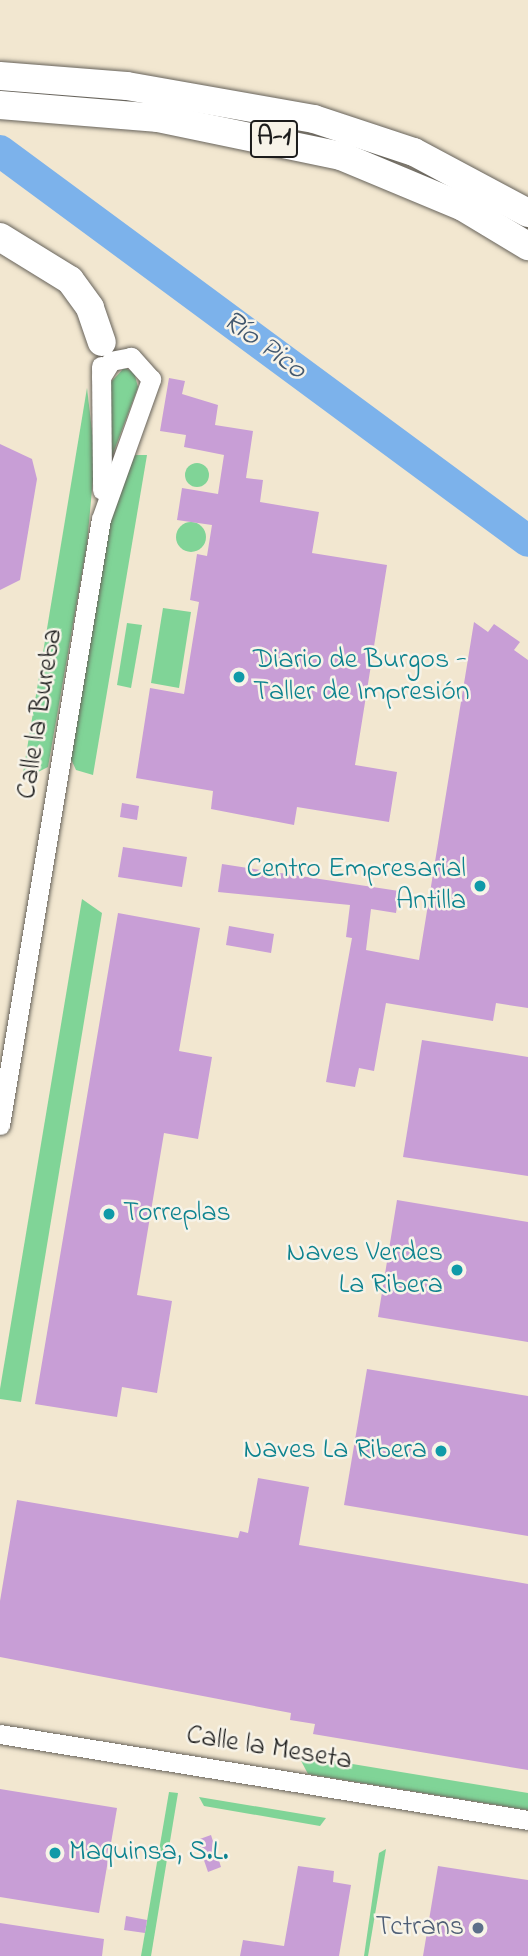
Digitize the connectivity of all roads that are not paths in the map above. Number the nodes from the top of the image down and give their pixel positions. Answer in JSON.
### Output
{"nodes":[{"id":1,"x":0,"y":76,"type":"edge"},
{"id":2,"x":0,"y":105,"type":"edge"},
{"id":3,"x":528,"y":213,"type":"edge"},
{"id":4,"x":0,"y":237,"type":"edge"},
{"id":5,"x":528,"y":246,"type":"edge"},
{"id":6,"x":102,"y":342,"type":"joint"},
{"id":7,"x":101,"y":377,"type":"junction"},
{"id":8,"x":102,"y":519,"type":"junction"},
{"id":9,"x":0,"y":1125,"type":"edge"},
{"id":10,"x":0,"y":1734,"type":"edge"},
{"id":11,"x":528,"y":1820,"type":"edge"}],
"edges":[{"from":1,"to":3,"type":"highway","number":"A-1"},
{"from":2,"to":5,"type":"highway","number":"A-1"},
{"from":4,"to":6,"type":"highway"},
{"from":6,"to":7,"type":"street","name":"Calle la Bureba"},
{"from":7,"to":8,"type":"street","name":"Calle la Bureba"},
{"from":7,"to":8,"type":"street","name":"Calle la Bureba"},
{"from":8,"to":9,"type":"street","name":"Calle la Bureba"},
{"from":10,"to":11,"type":"street","name":"Calle la Meseta"}]}
